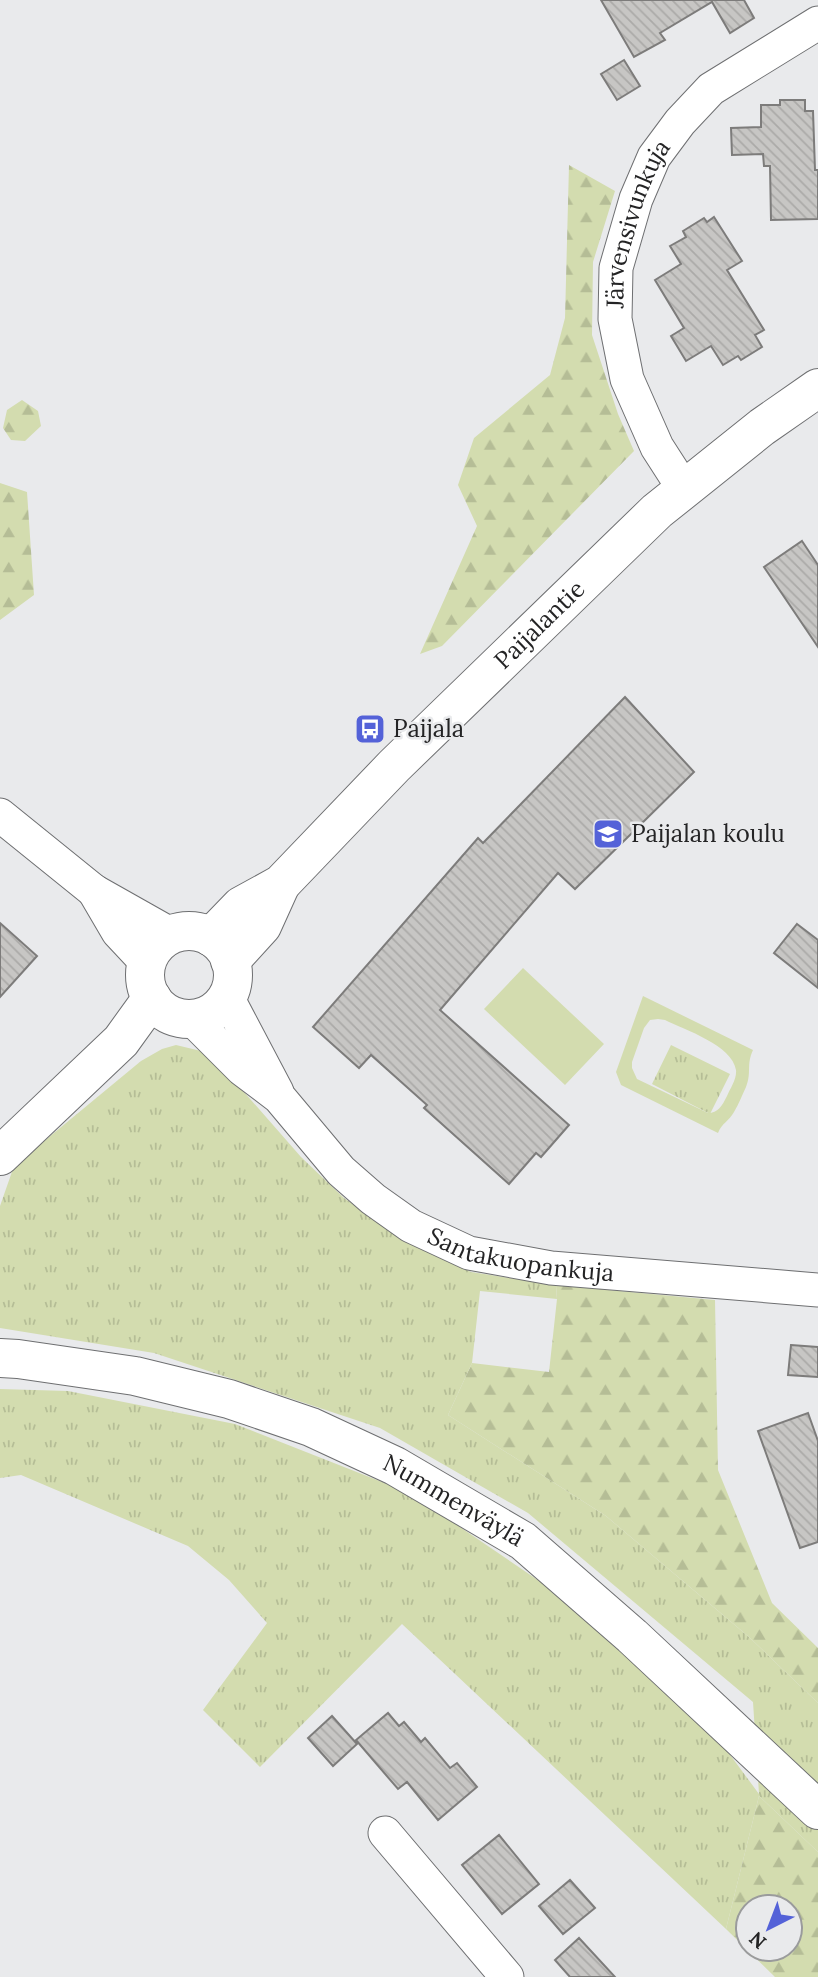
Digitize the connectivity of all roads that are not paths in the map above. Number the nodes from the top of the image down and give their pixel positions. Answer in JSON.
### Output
{"nodes":[{"id":1,"x":818,"y":23,"type":"edge"},
{"id":2,"x":818,"y":388,"type":"edge"},
{"id":3,"x":684,"y":489,"type":"junction"},
{"id":4,"x":0,"y":815,"type":"edge"},
{"id":5,"x":94,"y":891,"type":"junction"},
{"id":6,"x":172,"y":935,"type":"junction"},
{"id":7,"x":223,"y":965,"type":"junction"},
{"id":8,"x":166,"y":999,"type":"junction"},
{"id":9,"x":279,"y":1097,"type":"junction"},
{"id":10,"x":0,"y":1156,"type":"edge"},
{"id":11,"x":818,"y":1290,"type":"edge"},
{"id":12,"x":0,"y":1358,"type":"edge"},
{"id":13,"x":818,"y":1810,"type":"edge"},
{"id":14,"x":385,"y":1833,"type":"dead end"},
{"id":15,"x":507,"y":1977,"type":"edge"}],
"edges":[{"from":1,"to":3,"type":"street","name":"Järvensivunkuja"},
{"from":2,"to":3,"type":"street","name":"Paijalantie"},
{"from":3,"to":7,"type":"street","name":"Paijalantie"},
{"from":4,"to":5,"type":"street"},
{"from":5,"to":6,"type":"street"},
{"from":5,"to":8,"type":"street","name":"Santakuopankuja"},
{"from":6,"to":7,"type":"street"},
{"from":6,"to":8,"type":"street"},
{"from":7,"to":8,"type":"street"},
{"from":7,"to":9,"type":"street","name":"Santakuopankuja"},
{"from":8,"to":9,"type":"street","name":"Santakuopankuja"},
{"from":8,"to":10,"type":"street"},
{"from":9,"to":11,"type":"street","name":"Santakuopankuja"},
{"from":12,"to":13,"type":"street","name":"Nummenväylä"},
{"from":14,"to":15,"type":"street"}]}
